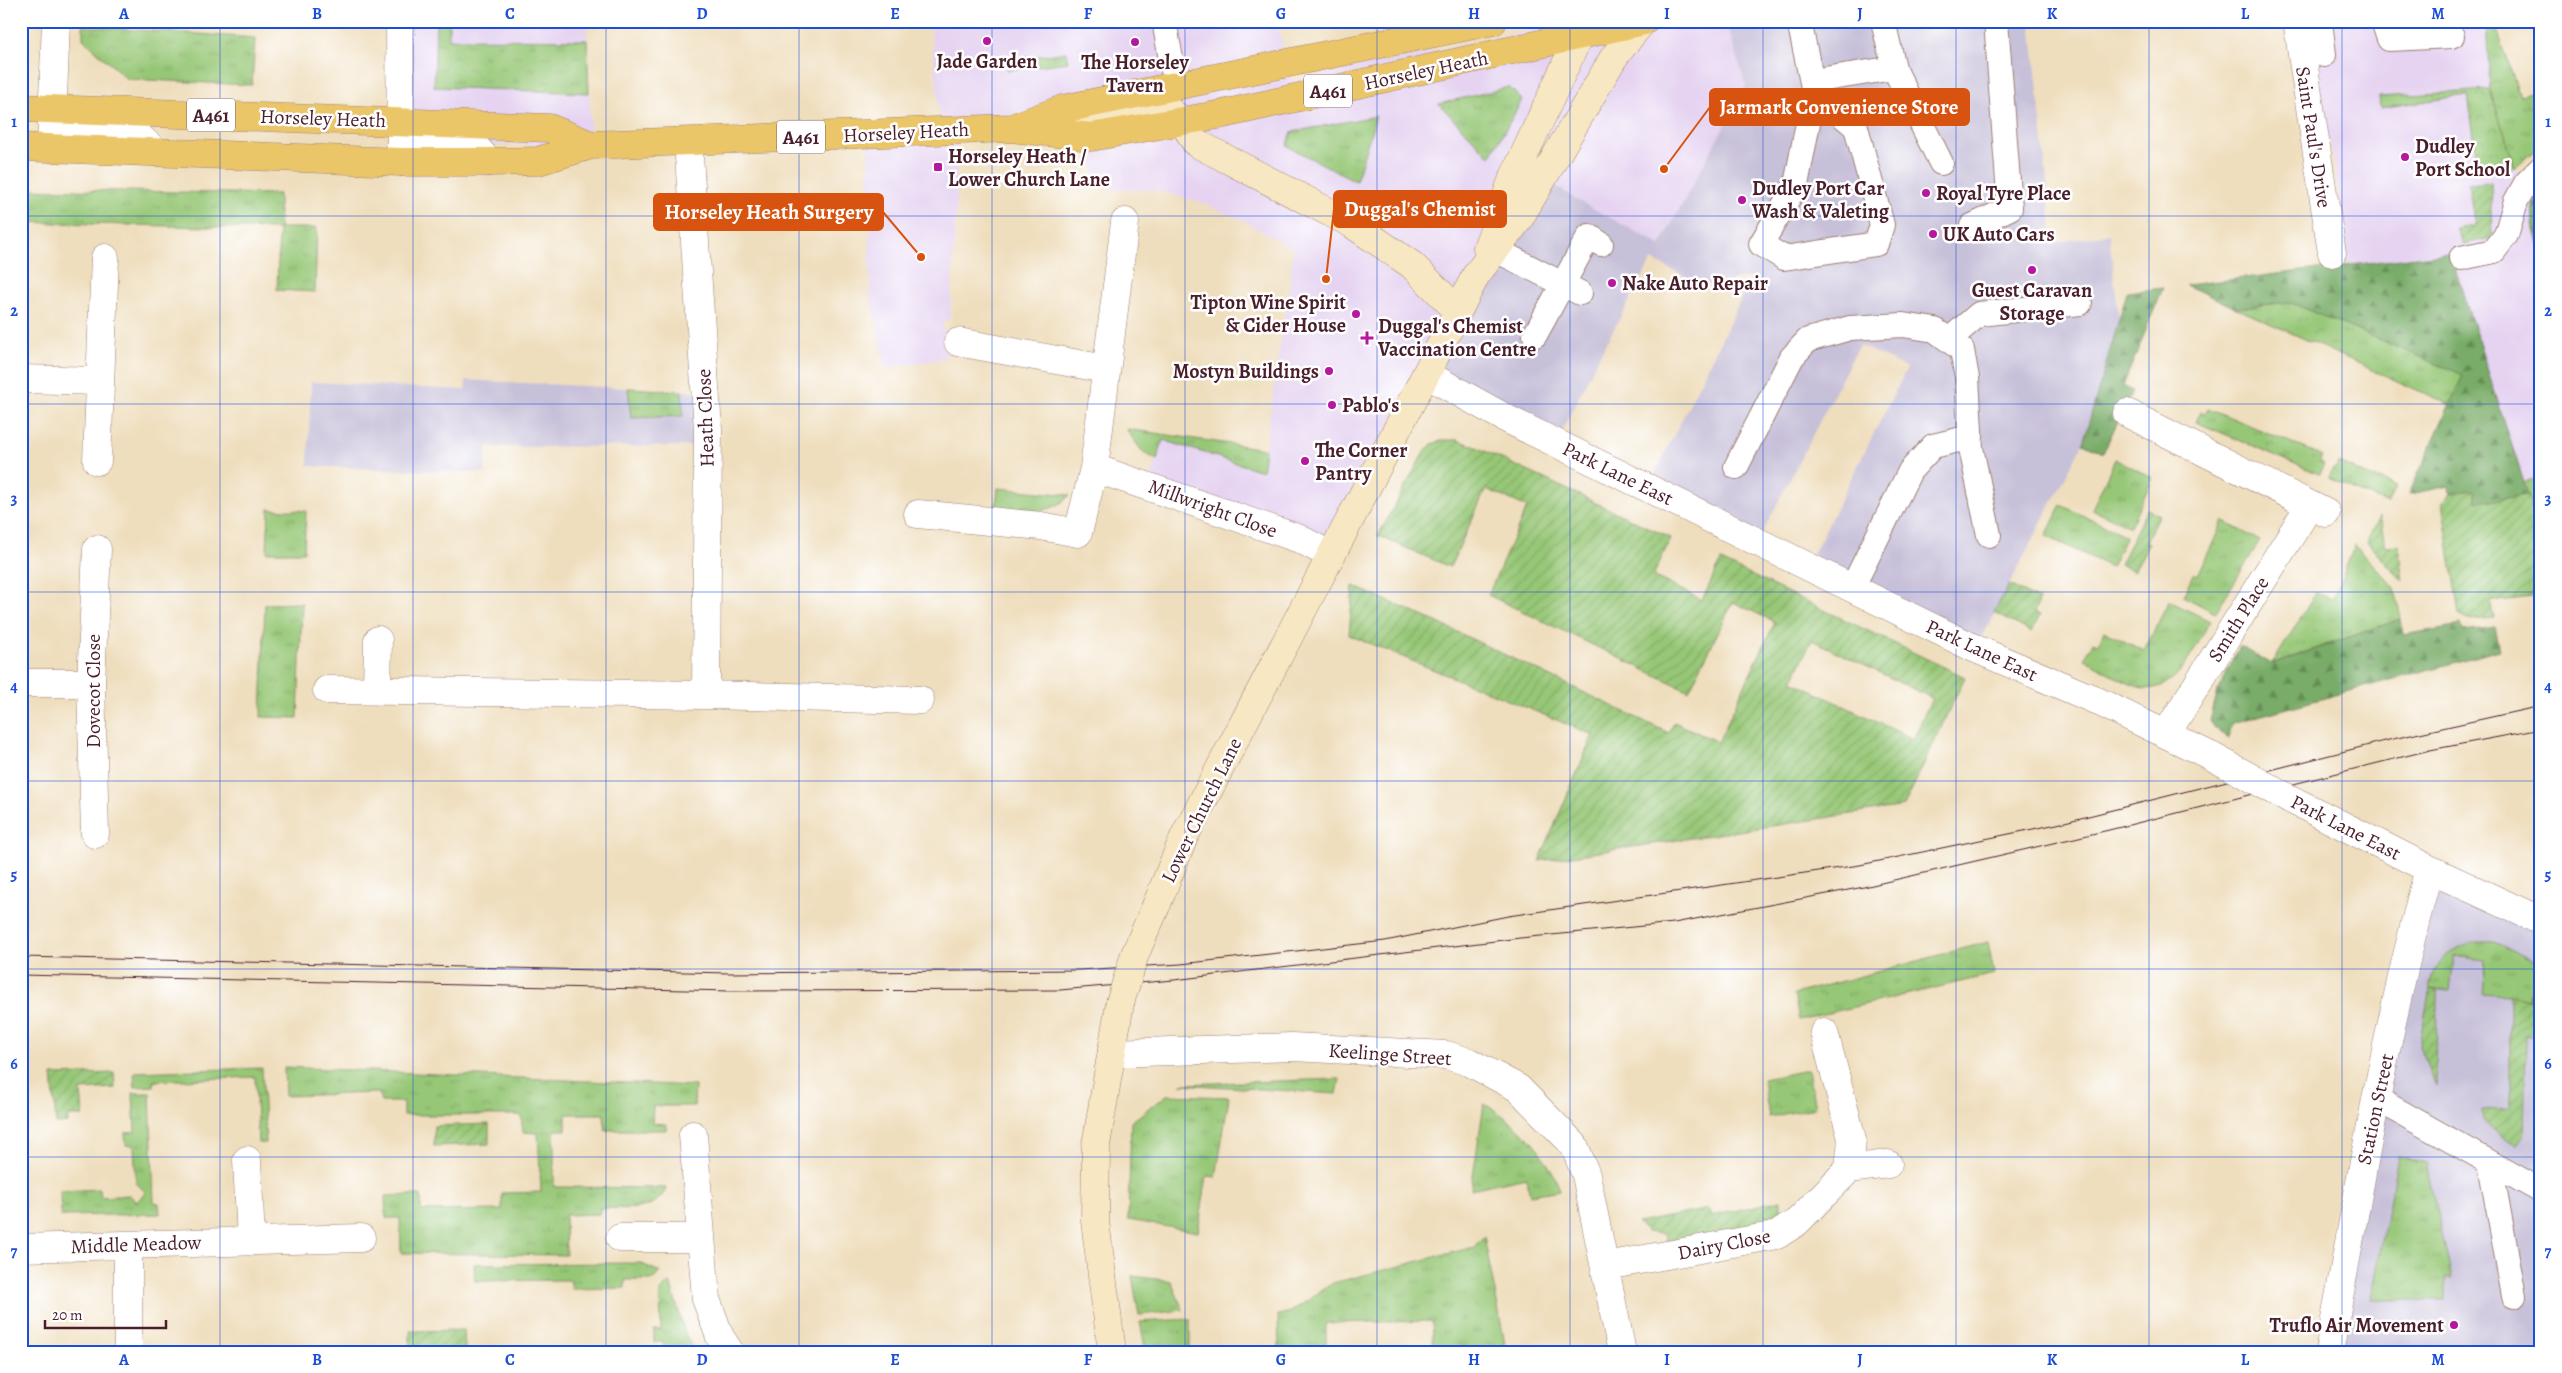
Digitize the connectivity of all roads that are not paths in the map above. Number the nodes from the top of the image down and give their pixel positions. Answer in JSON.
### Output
{"nodes":[{"id":1,"x":56,"y":21,"type":"edge"},
{"id":2,"x":400,"y":21,"type":"edge"},
{"id":3,"x":1164,"y":21,"type":"edge"},
{"id":4,"x":1493,"y":21,"type":"edge"},
{"id":5,"x":1799,"y":21,"type":"edge"},
{"id":6,"x":1883,"y":21,"type":"edge"},
{"id":7,"x":1996,"y":21,"type":"edge"},
{"id":8,"x":2297,"y":21,"type":"edge"},
{"id":9,"x":2320,"y":21,"type":"edge"},
{"id":10,"x":2383,"y":21,"type":"edge"},
{"id":11,"x":1643,"y":22,"type":"edge"},
{"id":12,"x":1584,"y":29,"type":"edge"},
{"id":13,"x":2452,"y":36,"type":"dead end"},
{"id":14,"x":2324,"y":56,"type":"dead end"},
{"id":15,"x":1894,"y":68,"type":"junction"},
{"id":16,"x":1176,"y":86,"type":"junction"},
{"id":17,"x":1813,"y":87,"type":"junction"},
{"id":18,"x":21,"y":108,"type":"edge"},
{"id":19,"x":1063,"y":109,"type":"junction"},
{"id":20,"x":1183,"y":122,"type":"junction"},
{"id":21,"x":1011,"y":128,"type":"junction"},
{"id":22,"x":52,"y":129,"type":"junction"},
{"id":23,"x":401,"y":142,"type":"junction"},
{"id":24,"x":688,"y":142,"type":"junction"},
{"id":25,"x":591,"y":145,"type":"junction"},
{"id":26,"x":21,"y":147,"type":"edge"},
{"id":27,"x":1941,"y":163,"type":"dead end"},
{"id":28,"x":2541,"y":168,"type":"edge"},
{"id":29,"x":1125,"y":222,"type":"dead end"},
{"id":30,"x":1972,"y":226,"type":"dead end"},
{"id":31,"x":1601,"y":244,"type":"dead end"},
{"id":32,"x":1496,"y":250,"type":"junction"},
{"id":33,"x":2332,"y":253,"type":"dead end"},
{"id":34,"x":106,"y":258,"type":"dead end"},
{"id":35,"x":2461,"y":258,"type":"dead end"},
{"id":36,"x":1476,"y":275,"type":"junction"},
{"id":37,"x":1571,"y":289,"type":"junction"},
{"id":38,"x":2080,"y":303,"type":"dead end"},
{"id":39,"x":1457,"y":310,"type":"junction"},
{"id":40,"x":1535,"y":335,"type":"dead end"},
{"id":41,"x":1949,"y":340,"type":"junction"},
{"id":42,"x":958,"y":342,"type":"dead end"},
{"id":43,"x":1106,"y":369,"type":"junction"},
{"id":44,"x":1426,"y":374,"type":"junction"},
{"id":45,"x":21,"y":379,"type":"edge"},
{"id":46,"x":99,"y":381,"type":"junction"},
{"id":47,"x":2127,"y":413,"type":"dead end"},
{"id":48,"x":1971,"y":437,"type":"junction"},
{"id":49,"x":97,"y":460,"type":"dead end"},
{"id":50,"x":1736,"y":467,"type":"dead end"},
{"id":51,"x":1094,"y":468,"type":"junction"},
{"id":52,"x":918,"y":514,"type":"dead end"},
{"id":53,"x":1989,"y":535,"type":"dead end"},
{"id":54,"x":97,"y":549,"type":"dead end"},
{"id":55,"x":1330,"y":555,"type":"junction"},
{"id":56,"x":1852,"y":588,"type":"junction"},
{"id":57,"x":378,"y":640,"type":"dead end"},
{"id":58,"x":21,"y":683,"type":"edge"},
{"id":59,"x":91,"y":683,"type":"junction"},
{"id":60,"x":327,"y":690,"type":"dead end"},
{"id":61,"x":377,"y":690,"type":"junction"},
{"id":62,"x":706,"y":695,"type":"junction"},
{"id":63,"x":920,"y":700,"type":"dead end"},
{"id":64,"x":2166,"y":734,"type":"junction"},
{"id":65,"x":95,"y":834,"type":"dead end"},
{"id":66,"x":2429,"y":869,"type":"junction"},
{"id":67,"x":2541,"y":921,"type":"edge"},
{"id":68,"x":1824,"y":1032,"type":"dead end"},
{"id":69,"x":1112,"y":1053,"type":"junction"},
{"id":70,"x":2377,"y":1099,"type":"junction"},
{"id":71,"x":693,"y":1134,"type":"dead end"},
{"id":72,"x":247,"y":1160,"type":"dead end"},
{"id":73,"x":1888,"y":1164,"type":"dead end"},
{"id":74,"x":2490,"y":1164,"type":"junction"},
{"id":75,"x":1849,"y":1169,"type":"junction"},
{"id":76,"x":2541,"y":1191,"type":"edge"},
{"id":77,"x":361,"y":1238,"type":"dead end"},
{"id":78,"x":620,"y":1238,"type":"dead end"},
{"id":79,"x":700,"y":1238,"type":"junction"},
{"id":80,"x":251,"y":1240,"type":"junction"},
{"id":81,"x":128,"y":1245,"type":"junction"},
{"id":82,"x":21,"y":1248,"type":"edge"},
{"id":83,"x":1606,"y":1266,"type":"junction"},
{"id":84,"x":2514,"y":1296,"type":"dead end"},
{"id":85,"x":128,"y":1352,"type":"edge"},
{"id":86,"x":730,"y":1352,"type":"edge"},
{"id":87,"x":1112,"y":1352,"type":"edge"},
{"id":88,"x":1622,"y":1352,"type":"edge"},
{"id":89,"x":2329,"y":1352,"type":"edge"}],
"edges":[{"from":1,"to":22,"type":"street"},
{"from":2,"to":23,"type":"street"},
{"from":3,"to":16,"type":"lane"},
{"from":4,"to":16,"type":"highway","name":"Horseley Heath","number":"A461"},
{"from":5,"to":17,"type":"lane"},
{"from":6,"to":15,"type":"lane"},
{"from":7,"to":30,"type":"lane"},
{"from":8,"to":33,"type":"street","name":"Saint Paul's Drive"},
{"from":9,"to":14,"type":"lane"},
{"from":10,"to":13,"type":"lane"},
{"from":11,"to":12,"type":"highway","name":"Horseley Heath","number":"A461"},
{"from":11,"to":32,"type":"main road","name":"Horseley Heath"},
{"from":12,"to":20,"type":"highway","name":"Horseley Heath","number":"A461"},
{"from":12,"to":36,"type":"main road","name":"Horseley Heath"},
{"from":15,"to":17,"type":"lane"},
{"from":15,"to":27,"type":"lane"},
{"from":16,"to":19,"type":"highway","name":"Horseley Heath","number":"A461"},
{"from":17,"to":17,"type":"lane"},
{"from":18,"to":22,"type":"highway","name":"Horseley Heath","number":"A461"},
{"from":19,"to":20,"type":"main road"},
{"from":19,"to":21,"type":"highway","name":"Horseley Heath","number":"A461"},
{"from":20,"to":21,"type":"highway","name":"Horseley Heath","number":"A461"},
{"from":20,"to":39,"type":"main road"},
{"from":21,"to":24,"type":"highway","name":"Horseley Heath","number":"A461"},
{"from":22,"to":23,"type":"highway","name":"Horseley Heath","number":"A461"},
{"from":22,"to":23,"type":"highway","name":"Horseley Heath","number":"A461"},
{"from":22,"to":26,"type":"highway","name":"Horseley Heath","number":"A461"},
{"from":23,"to":25,"type":"highway","name":"Horseley Heath","number":"A461"},
{"from":23,"to":25,"type":"highway","name":"Horseley Heath","number":"A461"},
{"from":24,"to":25,"type":"highway","name":"Horseley Heath","number":"A461"},
{"from":24,"to":62,"type":"street","name":"Heath Close"},
{"from":28,"to":35,"type":"lane"},
{"from":29,"to":43,"type":"street"},
{"from":31,"to":37,"type":"lane"},
{"from":32,"to":36,"type":"main road","name":"Horseley Heath"},
{"from":32,"to":37,"type":"lane"},
{"from":34,"to":46,"type":"street"},
{"from":36,"to":39,"type":"main road","name":"Horseley Heath"},
{"from":37,"to":40,"type":"lane"},
{"from":38,"to":41,"type":"lane"},
{"from":39,"to":44,"type":"main road","name":"Lower Church Lane"},
{"from":41,"to":48,"type":"lane"},
{"from":41,"to":50,"type":"lane"},
{"from":42,"to":43,"type":"street"},
{"from":43,"to":51,"type":"street"},
{"from":44,"to":55,"type":"main road","name":"Lower Church Lane"},
{"from":44,"to":56,"type":"street","name":"Park Lane East"},
{"from":45,"to":46,"type":"street"},
{"from":46,"to":49,"type":"street"},
{"from":47,"to":64,"type":"street","name":"Smith Place"},
{"from":48,"to":53,"type":"lane"},
{"from":48,"to":56,"type":"lane"},
{"from":51,"to":52,"type":"street"},
{"from":51,"to":55,"type":"street","name":"Millwright Close"},
{"from":54,"to":59,"type":"street","name":"Dovecot Close"},
{"from":55,"to":69,"type":"main road","name":"Lower Church Lane","bridge":true},
{"from":56,"to":64,"type":"street","name":"Park Lane East"},
{"from":57,"to":61,"type":"street"},
{"from":58,"to":59,"type":"street"},
{"from":59,"to":65,"type":"street","name":"Dovecot Close"},
{"from":60,"to":61,"type":"street"},
{"from":61,"to":62,"type":"street"},
{"from":62,"to":63,"type":"street"},
{"from":64,"to":66,"type":"street","name":"Park Lane East","bridge":true},
{"from":66,"to":67,"type":"street","name":"Park Lane East"},
{"from":66,"to":70,"type":"street","name":"Station Street"},
{"from":68,"to":75,"type":"street"},
{"from":69,"to":83,"type":"street","name":"Keelinge Street"},
{"from":69,"to":87,"type":"main road","name":"Lower Church Lane"},
{"from":70,"to":74,"type":"lane"},
{"from":70,"to":89,"type":"street","name":"Station Street"},
{"from":71,"to":79,"type":"street"},
{"from":72,"to":80,"type":"street"},
{"from":73,"to":75,"type":"street"},
{"from":74,"to":76,"type":"lane"},
{"from":74,"to":84,"type":"lane"},
{"from":75,"to":83,"type":"street","name":"Dairy Close"},
{"from":77,"to":80,"type":"street","name":"Middle Meadow"},
{"from":78,"to":79,"type":"street"},
{"from":79,"to":86,"type":"street"},
{"from":80,"to":81,"type":"street","name":"Middle Meadow"},
{"from":81,"to":82,"type":"street","name":"Middle Meadow"},
{"from":81,"to":85,"type":"street"},
{"from":83,"to":88,"type":"street","name":"Keelinge Street"}]}
